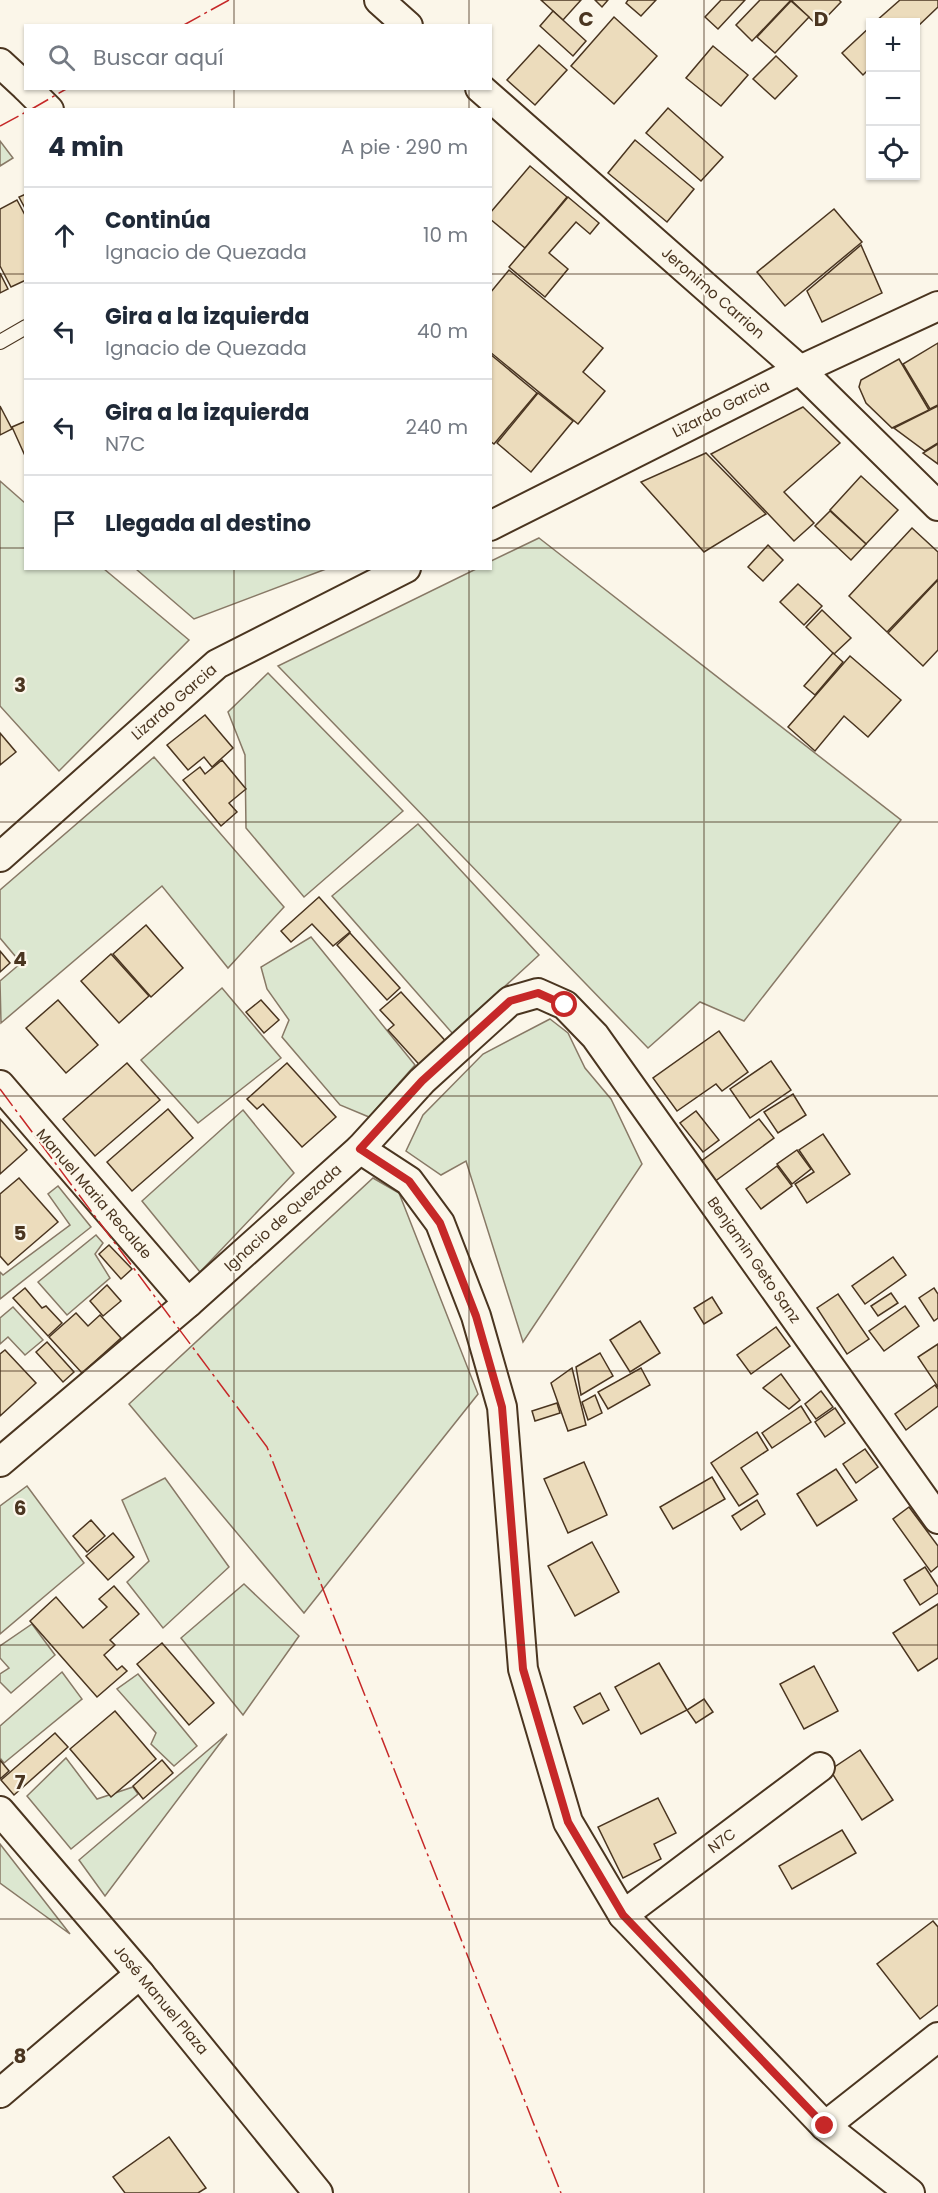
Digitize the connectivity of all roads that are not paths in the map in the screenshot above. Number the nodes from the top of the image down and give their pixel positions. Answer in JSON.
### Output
{"nodes":[{"id":1,"x":0,"y":63,"type":"edge"},
{"id":2,"x":24,"y":86,"type":"edge"},
{"id":3,"x":28,"y":90,"type":"edge"},
{"id":4,"x":482,"y":90,"type":"edge"},
{"id":5,"x":47,"y":108,"type":"edge"},
{"id":6,"x":938,"y":306,"type":"edge"},
{"id":7,"x":24,"y":328,"type":"edge"},
{"id":8,"x":0,"y":342,"type":"edge"},
{"id":9,"x":800,"y":370,"type":"junction"},
{"id":10,"x":938,"y":506,"type":"edge"},
{"id":11,"x":496,"y":516,"type":"edge"},
{"id":12,"x":402,"y":570,"type":"edge"},
{"id":13,"x":0,"y":857,"type":"edge"},
{"id":14,"x":565,"y":1005,"type":"joint"},
{"id":15,"x":0,"y":1085,"type":"edge"},
{"id":16,"x":360,"y":1149,"type":"junction"},
{"id":17,"x":188,"y":1303,"type":"junction"},
{"id":18,"x":0,"y":1462,"type":"edge"},
{"id":19,"x":938,"y":1519,"type":"edge"},
{"id":20,"x":820,"y":1767,"type":"dead end"},
{"id":21,"x":0,"y":1811,"type":"edge"},
{"id":22,"x":623,"y":1915,"type":"junction"},
{"id":23,"x":140,"y":1974,"type":"junction"},
{"id":24,"x":938,"y":2037,"type":"edge"},
{"id":25,"x":0,"y":2093,"type":"edge"},
{"id":26,"x":825,"y":2126,"type":"junction"},
{"id":27,"x":318,"y":2193,"type":"edge"},
{"id":28,"x":910,"y":2193,"type":"edge"}],
"edges":[{"from":1,"to":2,"type":"street"},
{"from":3,"to":5,"type":"street"},
{"from":4,"to":9,"type":"street","name":"Jeronimo Carrion"},
{"from":6,"to":9,"type":"street","name":"Lizardo Garcia"},
{"from":7,"to":8,"type":"lane"},
{"from":9,"to":10,"type":"street","name":"Jeronimo Carrion"},
{"from":9,"to":11,"type":"street","name":"Lizardo Garcia"},
{"from":12,"to":13,"type":"street","name":"Lizardo Garcia"},
{"from":14,"to":16,"type":"street","name":"Ignacio de Quezada"},
{"from":14,"to":19,"type":"street","name":"Benjamin Geto Sanz"},
{"from":15,"to":17,"type":"street","name":"Manuel Maria Recalde"},
{"from":16,"to":17,"type":"street","name":"Ignacio de Quezada"},
{"from":16,"to":22,"type":"street"},
{"from":17,"to":18,"type":"street","name":"Ignacio de Quezada"},
{"from":20,"to":22,"type":"street","name":"N7C"},
{"from":21,"to":23,"type":"street","name":"José Manuel Plaza"},
{"from":22,"to":26,"type":"street"},
{"from":23,"to":25,"type":"street"},
{"from":23,"to":27,"type":"street","name":"José Manuel Plaza"},
{"from":24,"to":26,"type":"street"},
{"from":26,"to":28,"type":"street"}]}
